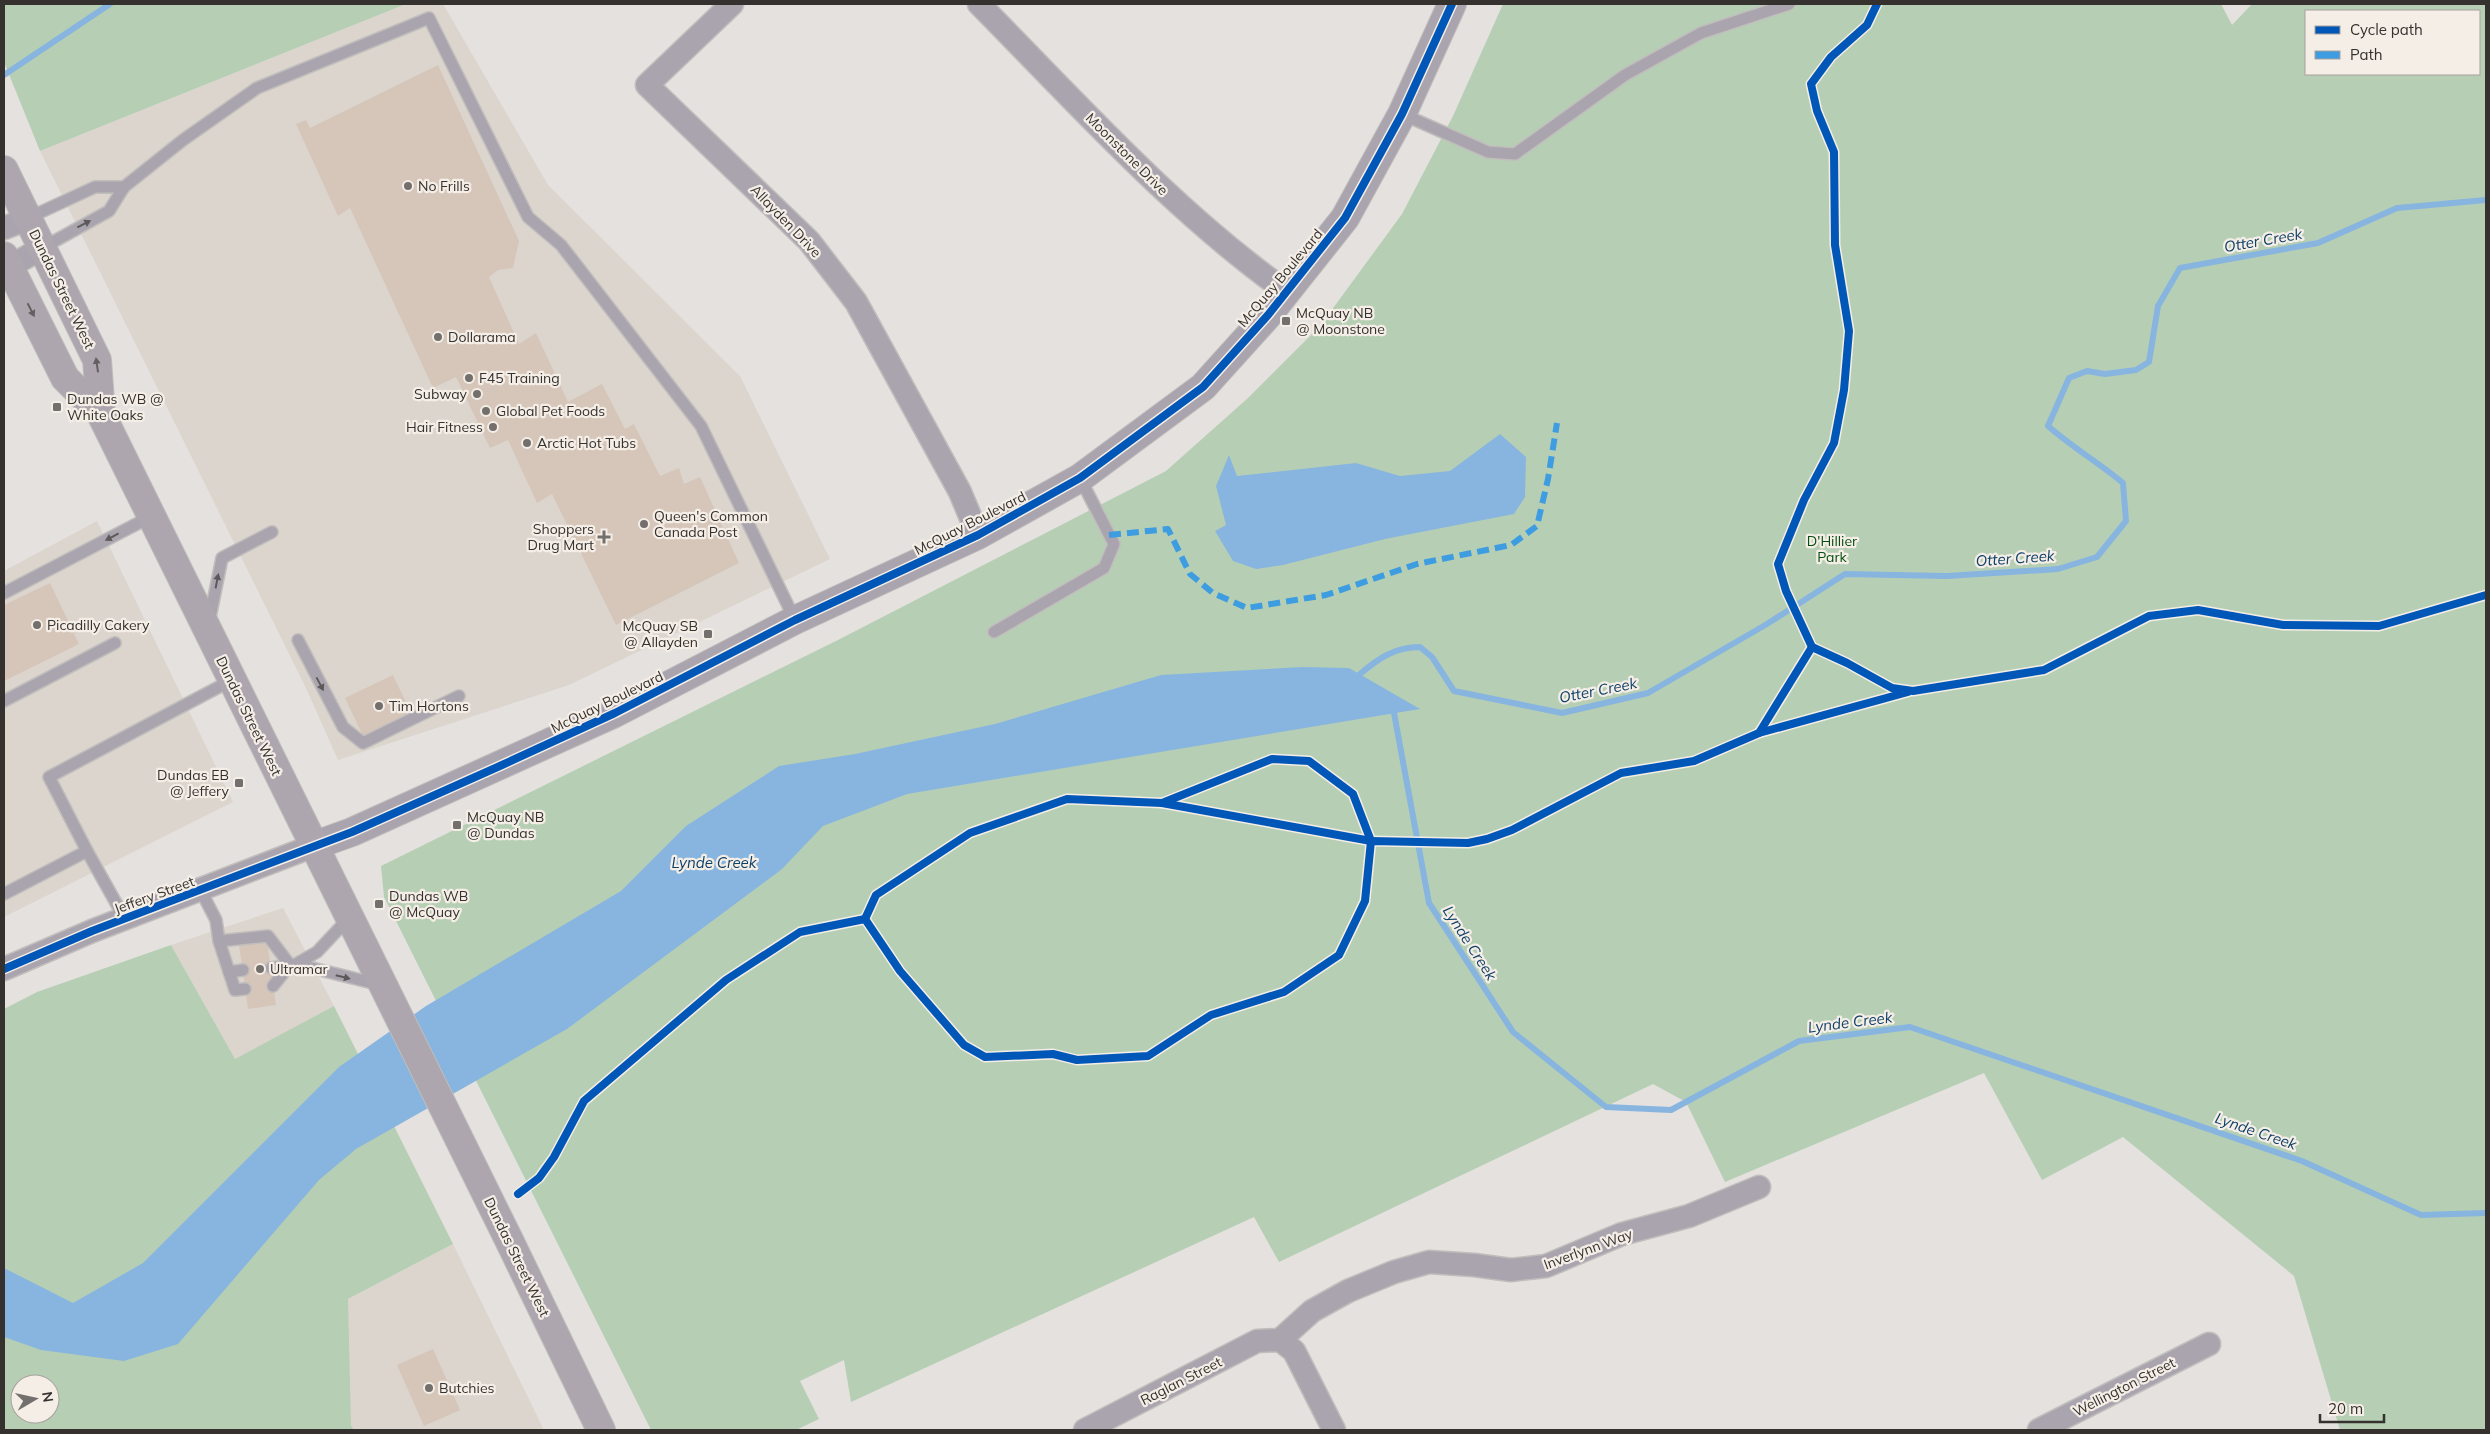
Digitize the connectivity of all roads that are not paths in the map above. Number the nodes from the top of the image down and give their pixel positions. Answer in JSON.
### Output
{"nodes":[{"id":1,"x":732,"y":4,"type":"edge"},
{"id":2,"x":979,"y":4,"type":"edge"},
{"id":3,"x":1452,"y":4,"type":"edge"},
{"id":4,"x":1789,"y":4,"type":"edge"},
{"id":5,"x":1402,"y":114,"type":"junction"},
{"id":6,"x":4,"y":170,"type":"edge"},
{"id":7,"x":124,"y":187,"type":"junction"},
{"id":8,"x":16,"y":224,"type":"edge"},
{"id":9,"x":42,"y":248,"type":"junction"},
{"id":10,"x":6,"y":264,"type":"edge"},
{"id":11,"x":1287,"y":292,"type":"junction"},
{"id":12,"x":101,"y":414,"type":"junction"},
{"id":13,"x":1080,"y":478,"type":"junction"},
{"id":14,"x":152,"y":516,"type":"junction"},
{"id":15,"x":272,"y":532,"type":"dead end"},
{"id":16,"x":978,"y":535,"type":"junction"},
{"id":17,"x":4,"y":593,"type":"edge"},
{"id":18,"x":795,"y":620,"type":"junction"},
{"id":19,"x":208,"y":629,"type":"junction"},
{"id":20,"x":994,"y":632,"type":"dead end"},
{"id":21,"x":298,"y":640,"type":"dead end"},
{"id":22,"x":115,"y":644,"type":"dead end"},
{"id":23,"x":232,"y":680,"type":"junction"},
{"id":24,"x":459,"y":696,"type":"dead end"},
{"id":25,"x":4,"y":701,"type":"edge"},
{"id":26,"x":313,"y":846,"type":"junction"},
{"id":27,"x":87,"y":851,"type":"junction"},
{"id":28,"x":201,"y":891,"type":"junction"},
{"id":29,"x":4,"y":894,"type":"edge"},
{"id":30,"x":349,"y":918,"type":"junction"},
{"id":31,"x":125,"y":919,"type":"junction"},
{"id":32,"x":218,"y":942,"type":"junction"},
{"id":33,"x":293,"y":965,"type":"junction"},
{"id":34,"x":271,"y":968,"type":"dead end"},
{"id":35,"x":4,"y":969,"type":"edge"},
{"id":36,"x":243,"y":970,"type":"dead end"},
{"id":37,"x":230,"y":972,"type":"junction"},
{"id":38,"x":274,"y":986,"type":"dead end"},
{"id":39,"x":383,"y":986,"type":"junction"},
{"id":40,"x":245,"y":989,"type":"dead end"},
{"id":41,"x":1759,"y":1187,"type":"dead end"},
{"id":42,"x":1280,"y":1340,"type":"junction"},
{"id":43,"x":2209,"y":1344,"type":"dead end"},
{"id":44,"x":600,"y":1430,"type":"edge"},
{"id":45,"x":1085,"y":1430,"type":"edge"},
{"id":46,"x":1334,"y":1430,"type":"edge"},
{"id":47,"x":2039,"y":1430,"type":"edge"}],
"edges":[{"from":1,"to":16,"type":"street","name":"Allayden Drive"},
{"from":2,"to":11,"type":"street","name":"Moonstone Drive"},
{"from":3,"to":5,"type":"street","name":"McQuay Boulevard"},
{"from":4,"to":5,"type":"lane"},
{"from":5,"to":11,"type":"street","name":"McQuay Boulevard"},
{"from":6,"to":8,"type":"main road","name":"Dundas Street West"},
{"from":7,"to":8,"type":"lane"},
{"from":9,"to":7,"type":"lane","one_way":true},
{"from":7,"to":18,"type":"lane"},
{"from":8,"to":9,"type":"main road","name":"Dundas Street West"},
{"from":9,"to":10,"type":"street"},
{"from":12,"to":9,"type":"main road","name":"Dundas Street West","one_way":true},
{"from":10,"to":12,"type":"main road","name":"Dundas Street West","one_way":true},
{"from":11,"to":13,"type":"street","name":"McQuay Boulevard"},
{"from":12,"to":14,"type":"main road","name":"Dundas Street West"},
{"from":13,"to":16,"type":"street","name":"McQuay Boulevard"},
{"from":13,"to":20,"type":"lane"},
{"from":14,"to":17,"type":"lane","one_way":true},
{"from":14,"to":19,"type":"main road","name":"Dundas Street West"},
{"from":19,"to":15,"type":"lane","one_way":true},
{"from":16,"to":18,"type":"street","name":"McQuay Boulevard"},
{"from":18,"to":26,"type":"street","name":"McQuay Boulevard"},
{"from":19,"to":23,"type":"main road","name":"Dundas Street West"},
{"from":21,"to":24,"type":"lane","one_way":true},
{"from":22,"to":25,"type":"lane"},
{"from":23,"to":26,"type":"main road","name":"Dundas Street West"},
{"from":23,"to":27,"type":"lane"},
{"from":26,"to":28,"type":"street","name":"Jeffery Street"},
{"from":26,"to":30,"type":"main road","name":"Dundas Street West"},
{"from":27,"to":29,"type":"lane"},
{"from":27,"to":31,"type":"lane"},
{"from":28,"to":31,"type":"street","name":"Jeffery Street"},
{"from":28,"to":32,"type":"lane"},
{"from":30,"to":33,"type":"lane"},
{"from":30,"to":39,"type":"main road","name":"Dundas Street West"},
{"from":31,"to":35,"type":"street","name":"Jeffery Street"},
{"from":32,"to":33,"type":"lane"},
{"from":32,"to":37,"type":"lane"},
{"from":33,"to":34,"type":"lane"},
{"from":33,"to":38,"type":"lane"},
{"from":33,"to":39,"type":"lane","one_way":true},
{"from":36,"to":37,"type":"lane"},
{"from":37,"to":40,"type":"lane"},
{"from":39,"to":44,"type":"main road","name":"Dundas Street West"},
{"from":41,"to":42,"type":"street","name":"Inverlynn Way"},
{"from":42,"to":45,"type":"street","name":"Raglan Street"},
{"from":42,"to":46,"type":"street"},
{"from":43,"to":47,"type":"street","name":"Wellington Street"}]}
